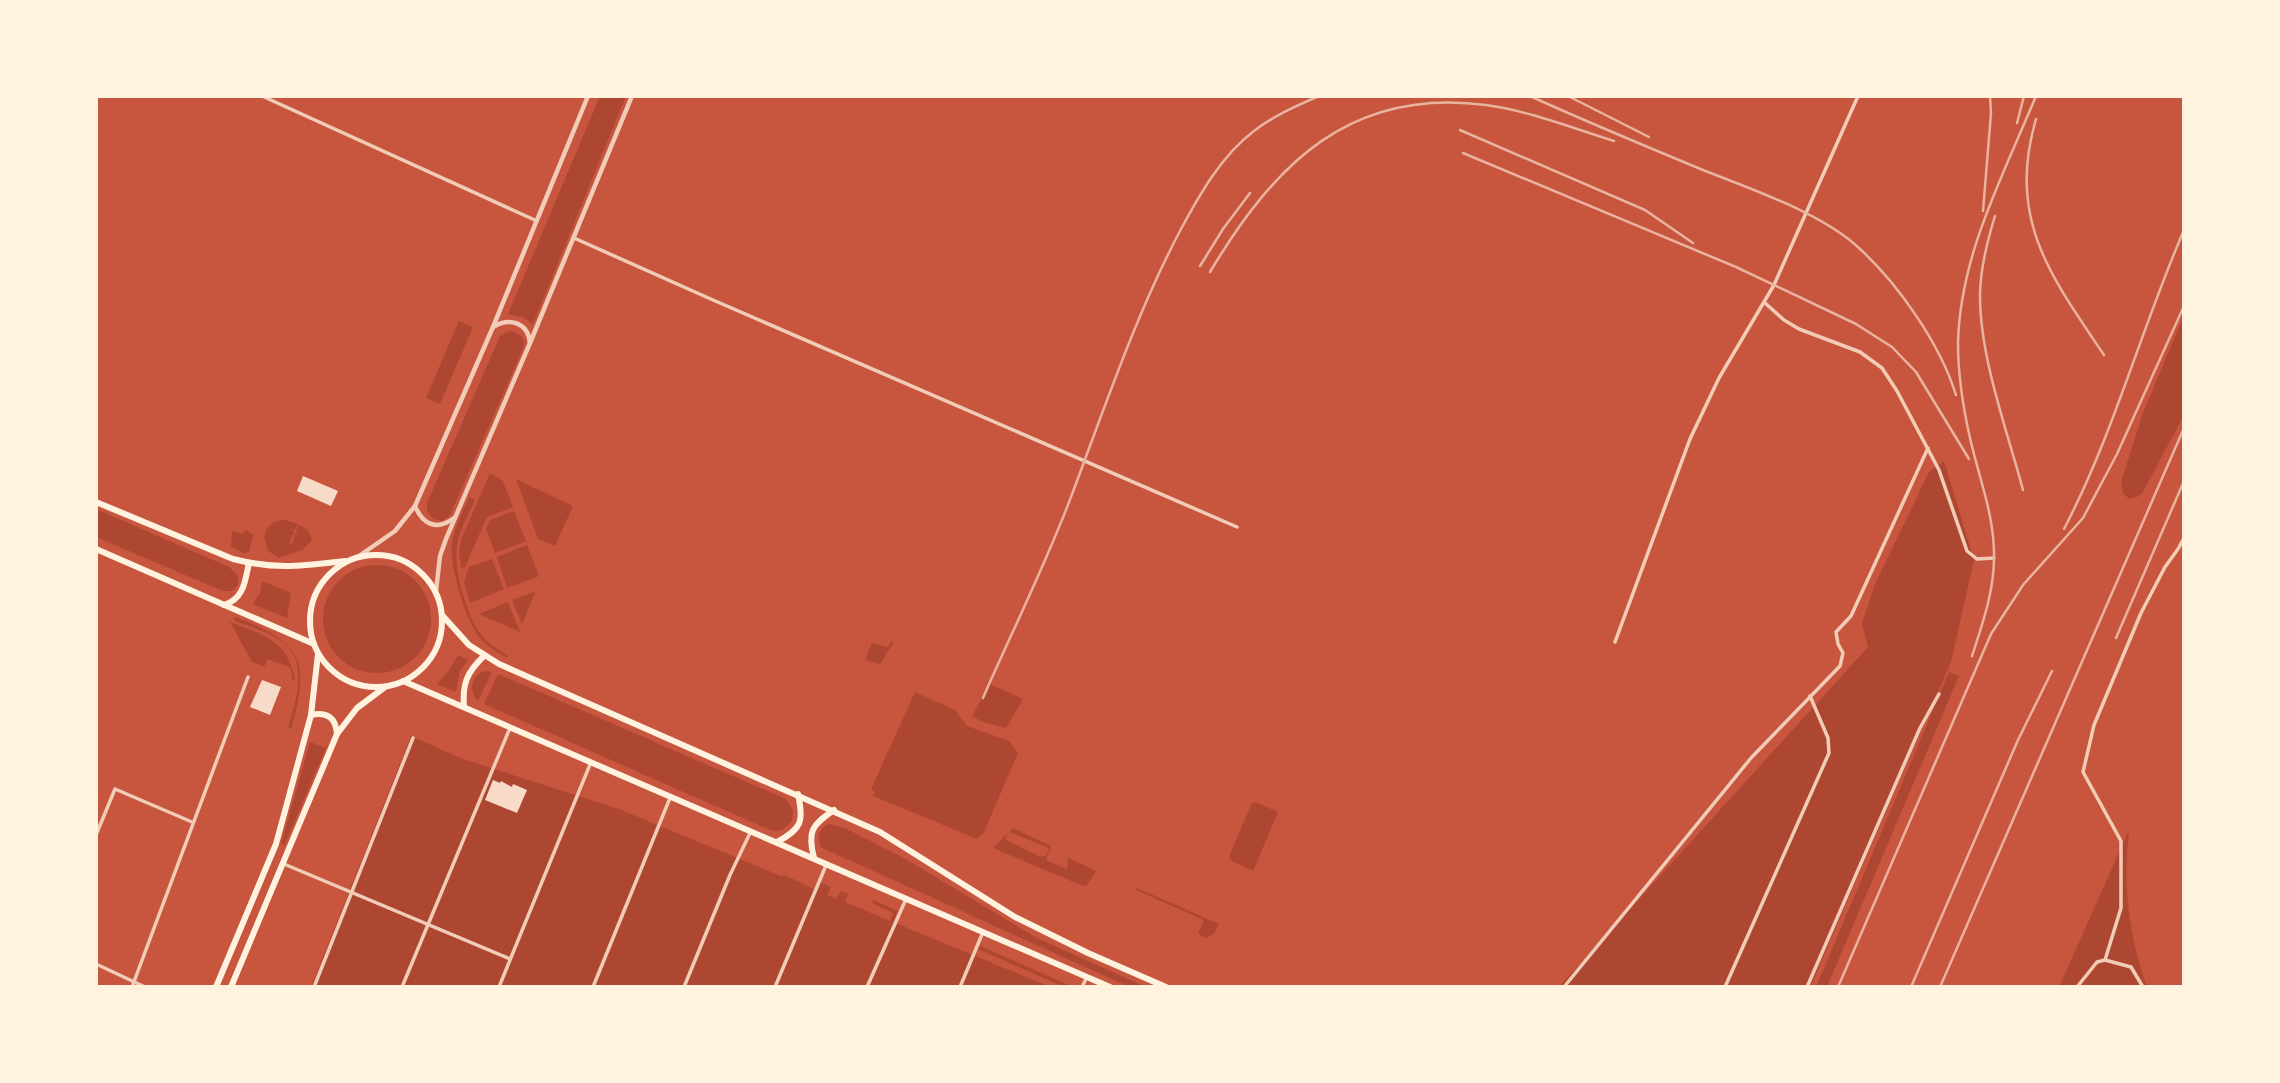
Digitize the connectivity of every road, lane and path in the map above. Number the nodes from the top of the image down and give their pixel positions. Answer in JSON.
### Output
{"nodes":[{"id":1,"x":262,"y":96,"type":"edge"},
{"id":2,"x":588,"y":96,"type":"edge"},
{"id":3,"x":632,"y":96,"type":"edge"},
{"id":4,"x":1858,"y":96,"type":"edge"},
{"id":5,"x":537,"y":220,"type":"junction"},
{"id":6,"x":574,"y":238,"type":"junction"},
{"id":7,"x":1765,"y":303,"type":"junction"},
{"id":8,"x":493,"y":327,"type":"junction"},
{"id":9,"x":530,"y":344,"type":"junction"},
{"id":10,"x":1928,"y":448,"type":"junction"},
{"id":11,"x":96,"y":502,"type":"edge"},
{"id":12,"x":415,"y":506,"type":"junction"},
{"id":13,"x":455,"y":518,"type":"junction"},
{"id":14,"x":1237,"y":527,"type":"dead end"},
{"id":15,"x":2184,"y":538,"type":"edge"},
{"id":16,"x":96,"y":549,"type":"edge"},
{"id":17,"x":359,"y":556,"type":"junction"},
{"id":18,"x":1994,"y":558,"type":"dead end"},
{"id":19,"x":347,"y":561,"type":"junction"},
{"id":20,"x":249,"y":563,"type":"junction"},
{"id":21,"x":436,"y":591,"type":"junction"},
{"id":22,"x":224,"y":605,"type":"junction"},
{"id":23,"x":442,"y":615,"type":"junction"},
{"id":24,"x":1615,"y":642,"type":"dead end"},
{"id":25,"x":314,"y":644,"type":"junction"},
{"id":26,"x":318,"y":654,"type":"junction"},
{"id":27,"x":484,"y":656,"type":"junction"},
{"id":28,"x":248,"y":677,"type":"dead end"},
{"id":29,"x":403,"y":681,"type":"junction"},
{"id":30,"x":385,"y":687,"type":"junction"},
{"id":31,"x":1939,"y":694,"type":"dead end"},
{"id":32,"x":1810,"y":696,"type":"junction"},
{"id":33,"x":464,"y":708,"type":"junction"},
{"id":34,"x":311,"y":715,"type":"junction"},
{"id":35,"x":510,"y":728,"type":"junction"},
{"id":36,"x":337,"y":734,"type":"junction"},
{"id":37,"x":413,"y":738,"type":"dead end"},
{"id":38,"x":591,"y":762,"type":"junction"},
{"id":39,"x":797,"y":794,"type":"junction"},
{"id":40,"x":671,"y":796,"type":"junction"},
{"id":41,"x":834,"y":810,"type":"junction"},
{"id":42,"x":192,"y":822,"type":"junction"},
{"id":43,"x":752,"y":831,"type":"junction"},
{"id":44,"x":96,"y":835,"type":"edge"},
{"id":45,"x":777,"y":842,"type":"junction"},
{"id":46,"x":814,"y":858,"type":"junction"},
{"id":47,"x":827,"y":863,"type":"junction"},
{"id":48,"x":284,"y":864,"type":"junction"},
{"id":49,"x":351,"y":892,"type":"junction"},
{"id":50,"x":907,"y":898,"type":"junction"},
{"id":51,"x":428,"y":924,"type":"junction"},
{"id":52,"x":983,"y":932,"type":"junction"},
{"id":53,"x":510,"y":959,"type":"junction"},
{"id":54,"x":2105,"y":960,"type":"junction"},
{"id":55,"x":96,"y":964,"type":"edge"},
{"id":56,"x":1087,"y":977,"type":"junction"},
{"id":57,"x":134,"y":981,"type":"junction"},
{"id":58,"x":132,"y":987,"type":"edge"},
{"id":59,"x":145,"y":987,"type":"edge"},
{"id":60,"x":216,"y":987,"type":"edge"},
{"id":61,"x":231,"y":987,"type":"edge"},
{"id":62,"x":314,"y":987,"type":"edge"},
{"id":63,"x":402,"y":987,"type":"edge"},
{"id":64,"x":499,"y":987,"type":"edge"},
{"id":65,"x":593,"y":987,"type":"edge"},
{"id":66,"x":684,"y":987,"type":"edge"},
{"id":67,"x":775,"y":987,"type":"edge"},
{"id":68,"x":867,"y":987,"type":"edge"},
{"id":69,"x":960,"y":987,"type":"edge"},
{"id":70,"x":1083,"y":987,"type":"edge"},
{"id":71,"x":1111,"y":987,"type":"edge"},
{"id":72,"x":1166,"y":987,"type":"edge"},
{"id":73,"x":1564,"y":987,"type":"edge"},
{"id":74,"x":1725,"y":987,"type":"edge"},
{"id":75,"x":1807,"y":987,"type":"edge"},
{"id":76,"x":2077,"y":987,"type":"edge"},
{"id":77,"x":2143,"y":987,"type":"edge"}],
"edges":[{"from":1,"to":5,"type":"street"},
{"from":2,"to":5,"type":"street"},
{"from":3,"to":6,"type":"street"},
{"from":4,"to":7,"type":"street"},
{"from":5,"to":8,"type":"street"},
{"from":6,"to":9,"type":"street"},
{"from":6,"to":14,"type":"street"},
{"from":7,"to":10,"type":"street"},
{"from":7,"to":24,"type":"street"},
{"from":8,"to":9,"type":"street"},
{"from":8,"to":12,"type":"street"},
{"from":9,"to":13,"type":"street"},
{"from":10,"to":18,"type":"street"},
{"from":10,"to":32,"type":"street"},
{"from":11,"to":20,"type":"main road"},
{"from":12,"to":13,"type":"street"},
{"from":12,"to":17,"type":"street"},
{"from":13,"to":21,"type":"street"},
{"from":15,"to":54,"type":"street"},
{"from":16,"to":22,"type":"main road"},
{"from":17,"to":19,"type":"main road"},
{"from":17,"to":21,"type":"main road"},
{"from":19,"to":20,"type":"main road"},
{"from":19,"to":25,"type":"main road"},
{"from":20,"to":22,"type":"main road"},
{"from":21,"to":23,"type":"main road"},
{"from":22,"to":25,"type":"main road"},
{"from":23,"to":27,"type":"main road"},
{"from":23,"to":29,"type":"main road"},
{"from":25,"to":26,"type":"main road"},
{"from":26,"to":30,"type":"main road"},
{"from":26,"to":34,"type":"main road"},
{"from":27,"to":33,"type":"main road"},
{"from":27,"to":39,"type":"main road"},
{"from":28,"to":42,"type":"street"},
{"from":29,"to":30,"type":"main road"},
{"from":29,"to":33,"type":"main road"},
{"from":30,"to":36,"type":"main road"},
{"from":31,"to":75,"type":"street"},
{"from":32,"to":73,"type":"street"},
{"from":32,"to":74,"type":"street"},
{"from":33,"to":35,"type":"main road"},
{"from":34,"to":36,"type":"main road"},
{"from":34,"to":60,"type":"main road"},
{"from":35,"to":38,"type":"main road"},
{"from":35,"to":51,"type":"street"},
{"from":36,"to":48,"type":"main road"},
{"from":37,"to":49,"type":"street"},
{"from":38,"to":40,"type":"main road"},
{"from":38,"to":53,"type":"street"},
{"from":39,"to":41,"type":"main road"},
{"from":39,"to":45,"type":"main road"},
{"from":40,"to":43,"type":"main road"},
{"from":40,"to":65,"type":"street"},
{"from":41,"to":46,"type":"main road"},
{"from":41,"to":72,"type":"main road"},
{"from":42,"to":44,"type":"street"},
{"from":42,"to":57,"type":"street"},
{"from":43,"to":45,"type":"main road"},
{"from":43,"to":66,"type":"street"},
{"from":45,"to":46,"type":"main road"},
{"from":46,"to":47,"type":"main road"},
{"from":47,"to":50,"type":"main road"},
{"from":47,"to":67,"type":"street"},
{"from":48,"to":49,"type":"street"},
{"from":48,"to":61,"type":"main road"},
{"from":49,"to":51,"type":"street"},
{"from":49,"to":62,"type":"street"},
{"from":50,"to":52,"type":"main road"},
{"from":50,"to":68,"type":"street"},
{"from":51,"to":53,"type":"street"},
{"from":51,"to":63,"type":"street"},
{"from":52,"to":56,"type":"main road"},
{"from":52,"to":69,"type":"street"},
{"from":53,"to":64,"type":"street"},
{"from":54,"to":76,"type":"street"},
{"from":54,"to":77,"type":"street"},
{"from":55,"to":57,"type":"street"},
{"from":56,"to":70,"type":"street"},
{"from":56,"to":71,"type":"main road"},
{"from":57,"to":58,"type":"street"},
{"from":57,"to":59,"type":"street"}]}
